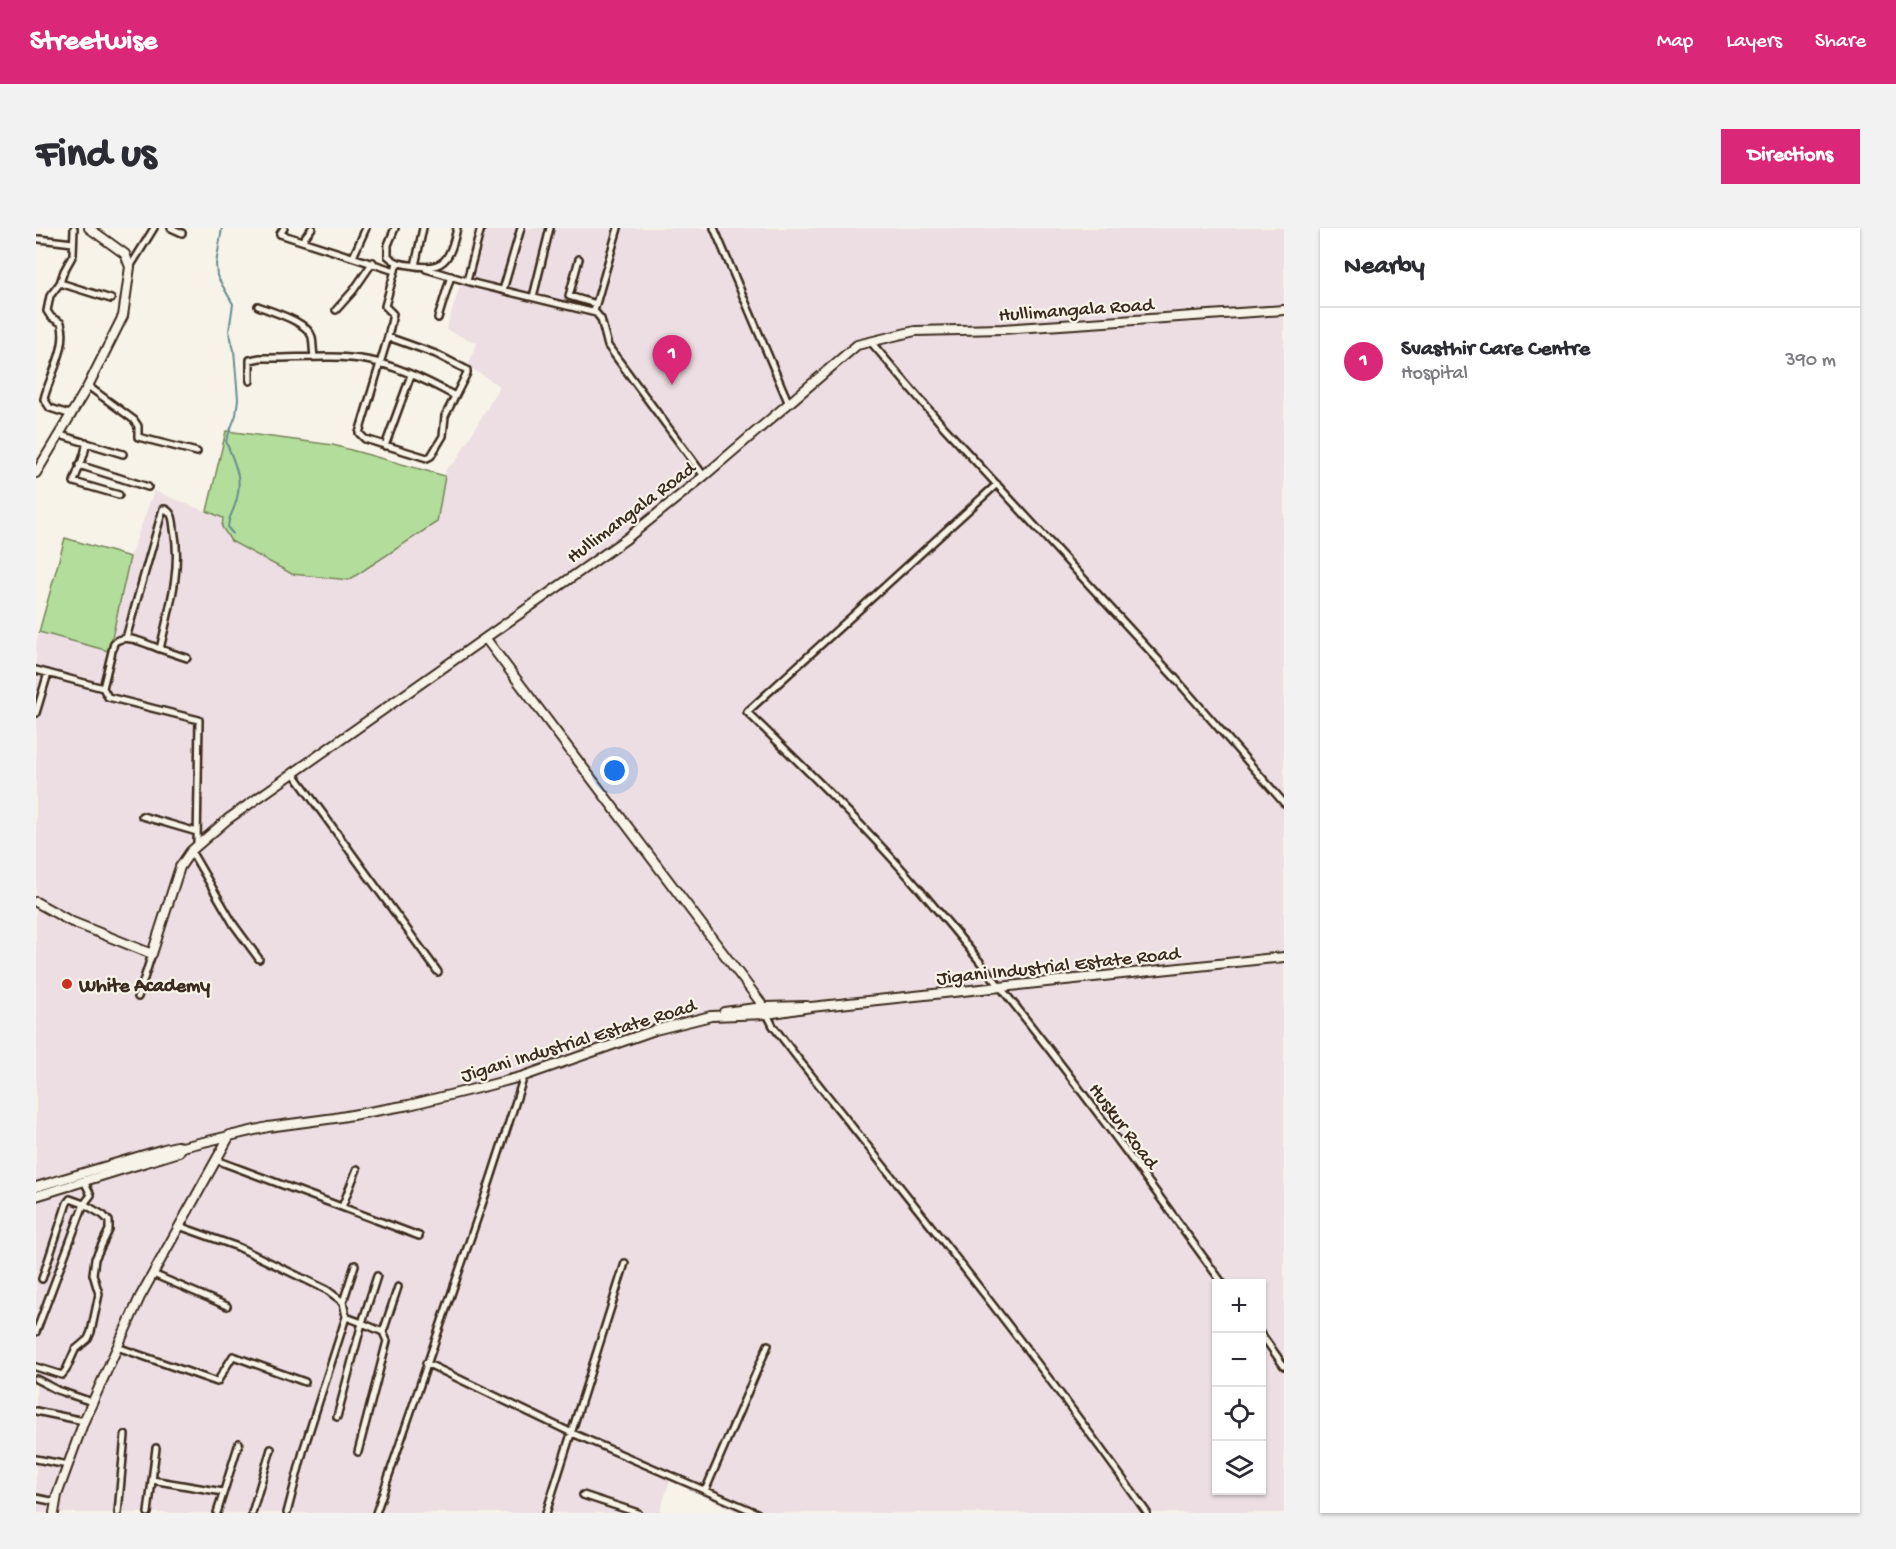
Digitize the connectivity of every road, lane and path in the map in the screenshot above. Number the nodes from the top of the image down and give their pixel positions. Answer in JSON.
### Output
{"nodes":[{"id":1,"x":74,"y":228,"type":"edge"},
{"id":2,"x":89,"y":228,"type":"edge"},
{"id":3,"x":154,"y":228,"type":"edge"},
{"id":4,"x":171,"y":228,"type":"edge"},
{"id":5,"x":284,"y":228,"type":"edge"},
{"id":6,"x":312,"y":228,"type":"edge"},
{"id":7,"x":366,"y":228,"type":"edge"},
{"id":8,"x":395,"y":228,"type":"edge"},
{"id":9,"x":423,"y":228,"type":"edge"},
{"id":10,"x":457,"y":228,"type":"edge"},
{"id":11,"x":482,"y":228,"type":"edge"},
{"id":12,"x":521,"y":228,"type":"edge"},
{"id":13,"x":550,"y":228,"type":"edge"},
{"id":14,"x":618,"y":228,"type":"edge"},
{"id":15,"x":714,"y":228,"type":"edge"},
{"id":16,"x":182,"y":233,"type":"dead end"},
{"id":17,"x":39,"y":239,"type":"dead end"},
{"id":18,"x":302,"y":241,"type":"junction"},
{"id":19,"x":73,"y":243,"type":"junction"},
{"id":20,"x":353,"y":257,"type":"junction"},
{"id":21,"x":579,"y":259,"type":"dead end"},
{"id":22,"x":373,"y":262,"type":"junction"},
{"id":23,"x":398,"y":263,"type":"junction"},
{"id":24,"x":415,"y":266,"type":"junction"},
{"id":25,"x":130,"y":267,"type":"junction"},
{"id":26,"x":426,"y":269,"type":"junction"},
{"id":27,"x":395,"y":271,"type":"junction"},
{"id":28,"x":451,"y":276,"type":"junction"},
{"id":29,"x":467,"y":281,"type":"junction"},
{"id":30,"x":60,"y":283,"type":"junction"},
{"id":31,"x":503,"y":290,"type":"junction"},
{"id":32,"x":533,"y":297,"type":"junction"},
{"id":33,"x":111,"y":299,"type":"dead end"},
{"id":34,"x":596,"y":304,"type":"junction"},
{"id":35,"x":258,"y":306,"type":"dead end"},
{"id":36,"x":336,"y":310,"type":"dead end"},
{"id":37,"x":1284,"y":310,"type":"edge"},
{"id":38,"x":594,"y":311,"type":"junction"},
{"id":39,"x":438,"y":318,"type":"dead end"},
{"id":40,"x":388,"y":337,"type":"junction"},
{"id":41,"x":870,"y":341,"type":"junction"},
{"id":42,"x":314,"y":357,"type":"junction"},
{"id":43,"x":381,"y":363,"type":"junction"},
{"id":44,"x":411,"y":375,"type":"junction"},
{"id":45,"x":250,"y":381,"type":"dead end"},
{"id":46,"x":88,"y":386,"type":"junction"},
{"id":47,"x":455,"y":396,"type":"junction"},
{"id":48,"x":789,"y":404,"type":"junction"},
{"id":49,"x":72,"y":415,"type":"junction"},
{"id":50,"x":60,"y":435,"type":"junction"},
{"id":51,"x":86,"y":442,"type":"junction"},
{"id":52,"x":385,"y":446,"type":"junction"},
{"id":53,"x":197,"y":452,"type":"dead end"},
{"id":54,"x":123,"y":454,"type":"dead end"},
{"id":55,"x":79,"y":465,"type":"junction"},
{"id":56,"x":36,"y":473,"type":"edge"},
{"id":57,"x":704,"y":476,"type":"junction"},
{"id":58,"x":997,"y":484,"type":"junction"},
{"id":59,"x":148,"y":487,"type":"dead end"},
{"id":60,"x":119,"y":495,"type":"dead end"},
{"id":61,"x":126,"y":638,"type":"junction"},
{"id":62,"x":486,"y":639,"type":"junction"},
{"id":63,"x":160,"y":649,"type":"junction"},
{"id":64,"x":187,"y":658,"type":"dead end"},
{"id":65,"x":36,"y":670,"type":"edge"},
{"id":66,"x":48,"y":673,"type":"junction"},
{"id":67,"x":103,"y":688,"type":"junction"},
{"id":68,"x":36,"y":713,"type":"edge"},
{"id":69,"x":294,"y":774,"type":"junction"},
{"id":70,"x":1284,"y":803,"type":"edge"},
{"id":71,"x":142,"y":816,"type":"dead end"},
{"id":72,"x":197,"y":832,"type":"junction"},
{"id":73,"x":194,"y":848,"type":"junction"},
{"id":74,"x":36,"y":902,"type":"edge"},
{"id":75,"x":152,"y":954,"type":"junction"},
{"id":76,"x":1284,"y":957,"type":"edge"},
{"id":77,"x":259,"y":959,"type":"dead end"},
{"id":78,"x":438,"y":972,"type":"dead end"},
{"id":79,"x":999,"y":987,"type":"junction"},
{"id":80,"x":138,"y":997,"type":"dead end"},
{"id":81,"x":766,"y":1010,"type":"junction"},
{"id":82,"x":524,"y":1076,"type":"junction"},
{"id":83,"x":230,"y":1135,"type":"junction"},
{"id":84,"x":182,"y":1147,"type":"junction"},
{"id":85,"x":216,"y":1160,"type":"junction"},
{"id":86,"x":357,"y":1169,"type":"dead end"},
{"id":87,"x":84,"y":1181,"type":"junction"},
{"id":88,"x":39,"y":1183,"type":"edge"},
{"id":89,"x":47,"y":1191,"type":"junction"},
{"id":90,"x":36,"y":1196,"type":"edge"},
{"id":91,"x":84,"y":1204,"type":"junction"},
{"id":92,"x":342,"y":1207,"type":"junction"},
{"id":93,"x":179,"y":1226,"type":"junction"},
{"id":94,"x":419,"y":1236,"type":"dead end"},
{"id":95,"x":625,"y":1263,"type":"dead end"},
{"id":96,"x":355,"y":1265,"type":"dead end"},
{"id":97,"x":153,"y":1274,"type":"junction"},
{"id":98,"x":377,"y":1276,"type":"dead end"},
{"id":99,"x":42,"y":1279,"type":"dead end"},
{"id":100,"x":1219,"y":1279,"type":"edge"},
{"id":101,"x":398,"y":1287,"type":"dead end"},
{"id":102,"x":342,"y":1302,"type":"junction"},
{"id":103,"x":227,"y":1306,"type":"dead end"},
{"id":104,"x":346,"y":1317,"type":"junction"},
{"id":105,"x":362,"y":1323,"type":"junction"},
{"id":106,"x":36,"y":1332,"type":"edge"},
{"id":107,"x":383,"y":1332,"type":"junction"},
{"id":108,"x":1266,"y":1341,"type":"edge"},
{"id":109,"x":768,"y":1346,"type":"dead end"},
{"id":110,"x":117,"y":1347,"type":"junction"},
{"id":111,"x":426,"y":1363,"type":"junction"},
{"id":112,"x":1284,"y":1366,"type":"edge"},
{"id":113,"x":36,"y":1367,"type":"edge"},
{"id":114,"x":36,"y":1379,"type":"edge"},
{"id":115,"x":305,"y":1382,"type":"dead end"},
{"id":116,"x":92,"y":1402,"type":"junction"},
{"id":117,"x":36,"y":1411,"type":"edge"},
{"id":118,"x":337,"y":1417,"type":"dead end"},
{"id":119,"x":84,"y":1421,"type":"junction"},
{"id":120,"x":572,"y":1433,"type":"junction"},
{"id":121,"x":125,"y":1435,"type":"dead end"},
{"id":122,"x":239,"y":1443,"type":"dead end"},
{"id":123,"x":156,"y":1448,"type":"dead end"},
{"id":124,"x":272,"y":1449,"type":"dead end"},
{"id":125,"x":358,"y":1452,"type":"dead end"},
{"id":126,"x":36,"y":1459,"type":"edge"},
{"id":127,"x":68,"y":1465,"type":"junction"},
{"id":128,"x":152,"y":1480,"type":"junction"},
{"id":129,"x":705,"y":1491,"type":"junction"},
{"id":130,"x":223,"y":1492,"type":"junction"},
{"id":131,"x":583,"y":1495,"type":"dead end"},
{"id":132,"x":36,"y":1498,"type":"edge"},
{"id":133,"x":56,"y":1502,"type":"junction"},
{"id":134,"x":54,"y":1513,"type":"edge"},
{"id":135,"x":119,"y":1513,"type":"edge"},
{"id":136,"x":148,"y":1513,"type":"edge"},
{"id":137,"x":216,"y":1513,"type":"edge"},
{"id":138,"x":252,"y":1513,"type":"edge"},
{"id":139,"x":287,"y":1513,"type":"edge"},
{"id":140,"x":376,"y":1513,"type":"edge"},
{"id":141,"x":546,"y":1513,"type":"edge"},
{"id":142,"x":638,"y":1513,"type":"edge"},
{"id":143,"x":757,"y":1513,"type":"edge"},
{"id":144,"x":1147,"y":1513,"type":"edge"}],
"edges":[{"from":1,"to":19,"type":"street"},
{"from":2,"to":25,"type":"street"},
{"from":3,"to":25,"type":"street"},
{"from":4,"to":16,"type":"street"},
{"from":5,"to":18,"type":"street"},
{"from":6,"to":18,"type":"street"},
{"from":7,"to":20,"type":"street"},
{"from":8,"to":23,"type":"street"},
{"from":9,"to":24,"type":"street"},
{"from":10,"to":26,"type":"street"},
{"from":11,"to":29,"type":"street"},
{"from":12,"to":31,"type":"street"},
{"from":13,"to":32,"type":"street"},
{"from":14,"to":34,"type":"street"},
{"from":15,"to":48,"type":"street"},
{"from":17,"to":19,"type":"street"},
{"from":18,"to":20,"type":"street"},
{"from":19,"to":30,"type":"street"},
{"from":20,"to":22,"type":"street"},
{"from":21,"to":34,"type":"street"},
{"from":22,"to":27,"type":"street"},
{"from":22,"to":36,"type":"street"},
{"from":23,"to":24,"type":"street"},
{"from":23,"to":27,"type":"street"},
{"from":24,"to":26,"type":"street"},
{"from":25,"to":46,"type":"street"},
{"from":26,"to":28,"type":"street"},
{"from":27,"to":40,"type":"street"},
{"from":28,"to":29,"type":"street"},
{"from":28,"to":39,"type":"street"},
{"from":29,"to":31,"type":"street"},
{"from":30,"to":33,"type":"street"},
{"from":30,"to":49,"type":"street"},
{"from":31,"to":32,"type":"street"},
{"from":32,"to":38,"type":"street"},
{"from":34,"to":38,"type":"street"},
{"from":35,"to":42,"type":"street"},
{"from":37,"to":41,"type":"street","name":"Hullimangala Road"},
{"from":38,"to":57,"type":"street"},
{"from":40,"to":43,"type":"street"},
{"from":40,"to":47,"type":"street"},
{"from":41,"to":48,"type":"street","name":"Hullimangala Road"},
{"from":41,"to":58,"type":"street"},
{"from":42,"to":43,"type":"street"},
{"from":42,"to":45,"type":"street"},
{"from":43,"to":44,"type":"street"},
{"from":43,"to":52,"type":"street"},
{"from":44,"to":47,"type":"street"},
{"from":44,"to":52,"type":"street"},
{"from":46,"to":49,"type":"street"},
{"from":46,"to":53,"type":"street"},
{"from":47,"to":52,"type":"street"},
{"from":48,"to":57,"type":"street","name":"Hullimangala Road"},
{"from":49,"to":50,"type":"street"},
{"from":50,"to":51,"type":"street"},
{"from":50,"to":56,"type":"street"},
{"from":51,"to":54,"type":"street"},
{"from":51,"to":55,"type":"street"},
{"from":55,"to":59,"type":"street"},
{"from":55,"to":60,"type":"street"},
{"from":57,"to":62,"type":"street","name":"Hullimangala Road"},
{"from":58,"to":70,"type":"street"},
{"from":58,"to":79,"type":"street","name":"Huskur Road"},
{"from":61,"to":63,"type":"street"},
{"from":61,"to":63,"type":"street"},
{"from":61,"to":67,"type":"street"},
{"from":62,"to":69,"type":"street","name":"Hullimangala Road"},
{"from":62,"to":81,"type":"street"},
{"from":63,"to":64,"type":"street"},
{"from":65,"to":66,"type":"street"},
{"from":66,"to":67,"type":"street"},
{"from":66,"to":68,"type":"street"},
{"from":67,"to":72,"type":"street"},
{"from":69,"to":73,"type":"street","name":"Hullimangala Road"},
{"from":69,"to":78,"type":"street"},
{"from":71,"to":72,"type":"street"},
{"from":72,"to":73,"type":"street"},
{"from":73,"to":75,"type":"street","name":"Hullimangala Road"},
{"from":73,"to":77,"type":"street"},
{"from":74,"to":75,"type":"street"},
{"from":75,"to":80,"type":"street","name":"Hullimangala Road"},
{"from":76,"to":79,"type":"street","name":"Jigani Industrial Estate Road"},
{"from":79,"to":81,"type":"street","name":"Jigani Industrial Estate Road"},
{"from":79,"to":100,"type":"street","name":"Huskur Road"},
{"from":81,"to":82,"type":"street","name":"Jigani Industrial Estate Road"},
{"from":81,"to":144,"type":"street"},
{"from":82,"to":83,"type":"street","name":"Jigani Industrial Estate Road"},
{"from":82,"to":111,"type":"street"},
{"from":83,"to":84,"type":"street","name":"Jigani Industrial Estate Road"},
{"from":83,"to":85,"type":"street"},
{"from":84,"to":87,"type":"street","name":"Jigani Industrial Estate Road"},
{"from":84,"to":88,"type":"street"},
{"from":85,"to":92,"type":"street"},
{"from":85,"to":93,"type":"street"},
{"from":86,"to":92,"type":"street"},
{"from":87,"to":89,"type":"street","name":"Jigani Industrial Estate Road"},
{"from":87,"to":91,"type":"street"},
{"from":88,"to":89,"type":"street"},
{"from":89,"to":90,"type":"street","name":"Jigani Industrial Estate Road"},
{"from":91,"to":99,"type":"street"},
{"from":91,"to":106,"type":"street"},
{"from":91,"to":113,"type":"street"},
{"from":92,"to":94,"type":"street"},
{"from":93,"to":97,"type":"street"},
{"from":93,"to":102,"type":"street"},
{"from":95,"to":120,"type":"street"},
{"from":96,"to":102,"type":"street"},
{"from":97,"to":103,"type":"street"},
{"from":97,"to":110,"type":"street"},
{"from":98,"to":105,"type":"street"},
{"from":101,"to":107,"type":"street"},
{"from":102,"to":104,"type":"street"},
{"from":104,"to":105,"type":"street"},
{"from":104,"to":139,"type":"street"},
{"from":105,"to":107,"type":"street"},
{"from":105,"to":118,"type":"street"},
{"from":107,"to":125,"type":"street"},
{"from":108,"to":112,"type":"street"},
{"from":109,"to":129,"type":"street"},
{"from":110,"to":115,"type":"street"},
{"from":110,"to":116,"type":"street"},
{"from":111,"to":120,"type":"street"},
{"from":111,"to":140,"type":"street"},
{"from":114,"to":116,"type":"street"},
{"from":116,"to":119,"type":"street"},
{"from":117,"to":119,"type":"street"},
{"from":119,"to":127,"type":"street"},
{"from":120,"to":129,"type":"street"},
{"from":120,"to":141,"type":"street"},
{"from":121,"to":135,"type":"street"},
{"from":122,"to":130,"type":"street"},
{"from":123,"to":128,"type":"street"},
{"from":124,"to":138,"type":"street"},
{"from":126,"to":127,"type":"street"},
{"from":127,"to":133,"type":"street"},
{"from":128,"to":130,"type":"street"},
{"from":128,"to":136,"type":"street"},
{"from":129,"to":143,"type":"street"},
{"from":130,"to":137,"type":"street"},
{"from":131,"to":142,"type":"street"},
{"from":132,"to":133,"type":"street"},
{"from":133,"to":134,"type":"street"}]}
